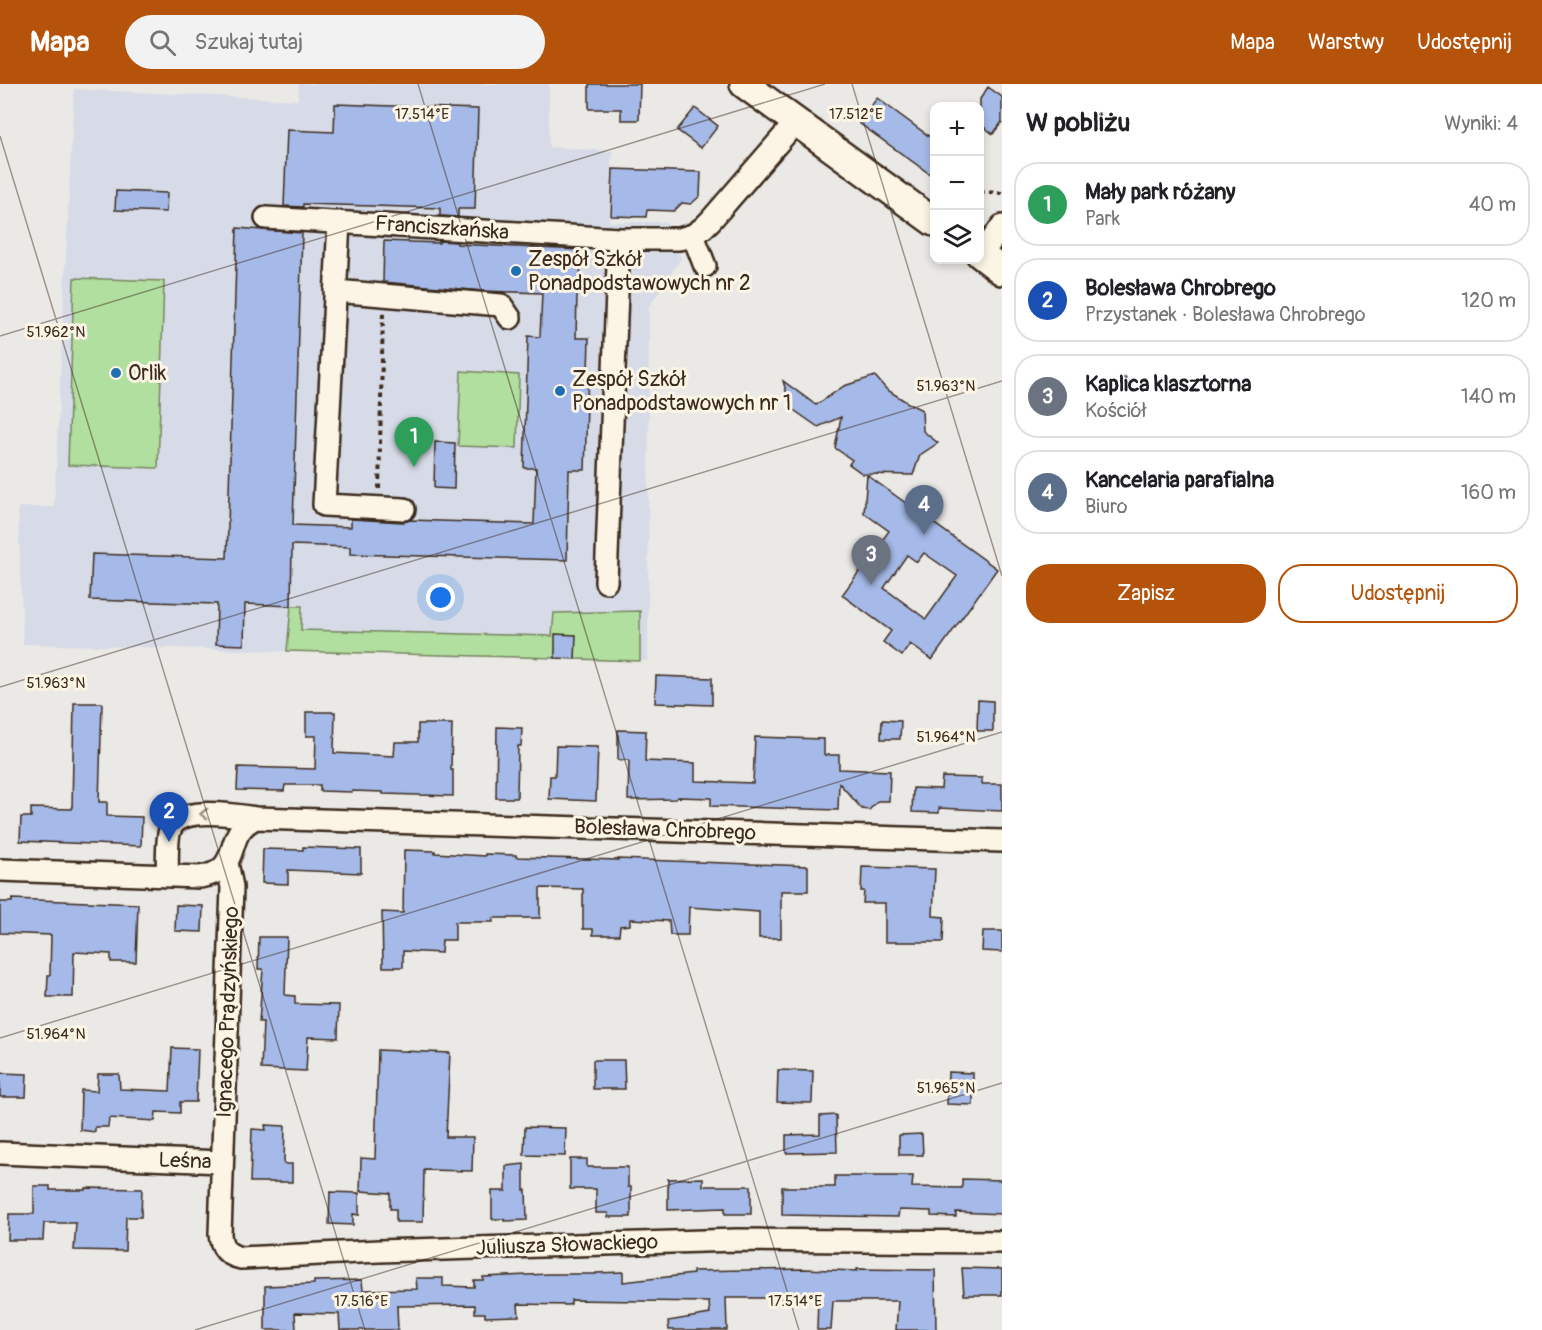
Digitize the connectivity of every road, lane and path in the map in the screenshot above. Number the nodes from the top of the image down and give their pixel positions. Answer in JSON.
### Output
{"nodes":[{"id":1,"x":744,"y":84,"type":"edge"},
{"id":2,"x":796,"y":122,"type":"junction"},
{"id":3,"x":984,"y":192,"type":"edge"},
{"id":4,"x":1002,"y":193,"type":"edge"},
{"id":5,"x":266,"y":218,"type":"dead end"},
{"id":6,"x":930,"y":219,"type":"edge"},
{"id":7,"x":339,"y":222,"type":"junction"},
{"id":8,"x":1002,"y":226,"type":"edge"},
{"id":9,"x":693,"y":235,"type":"junction"},
{"id":10,"x":619,"y":239,"type":"junction"},
{"id":11,"x":987,"y":260,"type":"edge"},
{"id":12,"x":705,"y":266,"type":"dead end"},
{"id":13,"x":335,"y":291,"type":"junction"},
{"id":14,"x":384,"y":295,"type":"junction"},
{"id":15,"x":510,"y":318,"type":"dead end"},
{"id":16,"x":379,"y":508,"type":"junction"},
{"id":17,"x":404,"y":509,"type":"dead end"},
{"id":18,"x":606,"y":582,"type":"dead end"},
{"id":19,"x":256,"y":818,"type":"junction"},
{"id":20,"x":1002,"y":841,"type":"edge"},
{"id":21,"x":227,"y":863,"type":"junction"},
{"id":22,"x":0,"y":870,"type":"edge"},
{"id":23,"x":167,"y":876,"type":"junction"},
{"id":24,"x":0,"y":1154,"type":"edge"},
{"id":25,"x":222,"y":1162,"type":"junction"},
{"id":26,"x":1002,"y":1242,"type":"edge"}],
"edges":[{"from":1,"to":2,"type":"main road"},
{"from":2,"to":6,"type":"main road"},
{"from":2,"to":9,"type":"street"},
{"from":3,"to":4,"type":"path"},
{"from":5,"to":7,"type":"street","name":"Franciszkańska"},
{"from":7,"to":10,"type":"street","name":"Franciszkańska"},
{"from":7,"to":13,"type":"street"},
{"from":8,"to":11,"type":"street"},
{"from":9,"to":10,"type":"street","name":"Franciszkańska"},
{"from":9,"to":12,"type":"street"},
{"from":10,"to":18,"type":"street"},
{"from":13,"to":14,"type":"street"},
{"from":13,"to":16,"type":"street"},
{"from":14,"to":15,"type":"street"},
{"from":14,"to":16,"type":"path"},
{"from":16,"to":17,"type":"street"},
{"from":19,"to":20,"type":"street","name":"Bolesława Chrobrego"},
{"from":19,"to":21,"type":"street"},
{"from":19,"to":23,"type":"street","name":"Bolesława Chrobrego","one_way":true},
{"from":21,"to":23,"type":"street"},
{"from":21,"to":25,"type":"street","name":"Ignacego Prądzyńskiego"},
{"from":22,"to":23,"type":"street"},
{"from":24,"to":25,"type":"street","name":"Leśna"},
{"from":25,"to":26,"type":"street","name":"Juliusza Słowackiego"}]}
